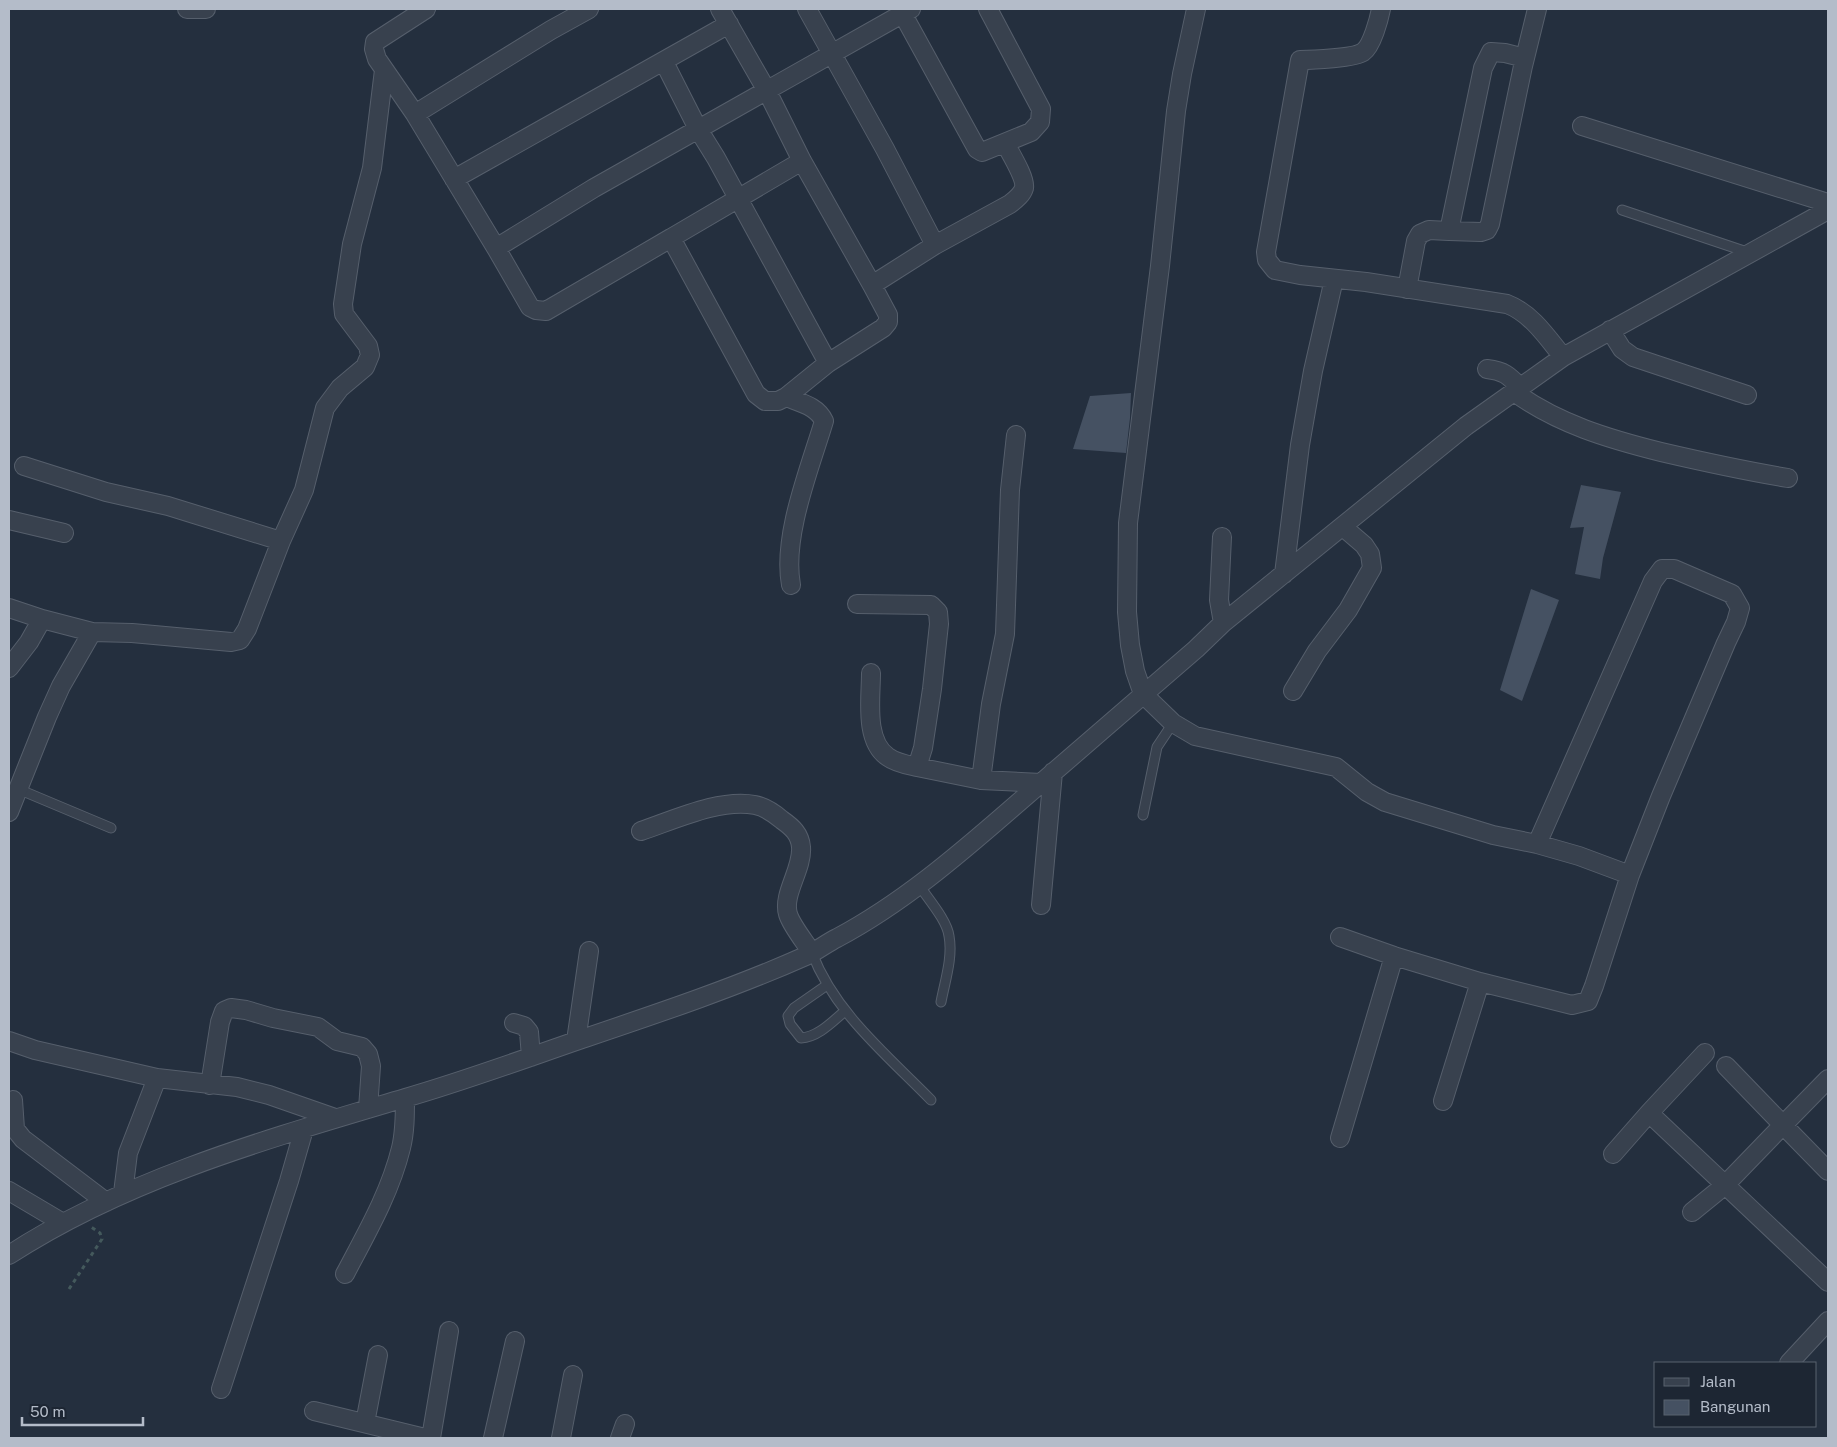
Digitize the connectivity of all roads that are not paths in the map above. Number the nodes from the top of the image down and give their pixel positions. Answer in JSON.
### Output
{"nodes":[{"id":1,"x":187,"y":9,"type":"edge"},
{"id":2,"x":206,"y":9,"type":"edge"},
{"id":3,"x":426,"y":9,"type":"edge"},
{"id":4,"x":590,"y":9,"type":"edge"},
{"id":5,"x":720,"y":9,"type":"edge"},
{"id":6,"x":807,"y":9,"type":"edge"},
{"id":7,"x":988,"y":9,"type":"edge"},
{"id":8,"x":1196,"y":9,"type":"edge"},
{"id":9,"x":1381,"y":9,"type":"edge"},
{"id":10,"x":1537,"y":9,"type":"edge"},
{"id":11,"x":904,"y":10,"type":"edge"},
{"id":12,"x":729,"y":24,"type":"junction"},
{"id":13,"x":832,"y":54,"type":"junction"},
{"id":14,"x":1525,"y":58,"type":"junction"},
{"id":15,"x":664,"y":62,"type":"junction"},
{"id":16,"x":384,"y":70,"type":"junction"},
{"id":17,"x":767,"y":91,"type":"junction"},
{"id":18,"x":414,"y":114,"type":"junction"},
{"id":19,"x":1582,"y":126,"type":"dead end"},
{"id":20,"x":698,"y":128,"type":"junction"},
{"id":21,"x":1005,"y":143,"type":"junction"},
{"id":22,"x":802,"y":161,"type":"junction"},
{"id":23,"x":454,"y":178,"type":"junction"},
{"id":24,"x":738,"y":199,"type":"junction"},
{"id":25,"x":1828,"y":202,"type":"edge"},
{"id":26,"x":1622,"y":210,"type":"dead end"},
{"id":27,"x":1828,"y":210,"type":"edge"},
{"id":28,"x":1449,"y":231,"type":"junction"},
{"id":29,"x":671,"y":238,"type":"junction"},
{"id":30,"x":936,"y":245,"type":"junction"},
{"id":31,"x":496,"y":248,"type":"junction"},
{"id":32,"x":1750,"y":253,"type":"junction"},
{"id":33,"x":1334,"y":279,"type":"junction"},
{"id":34,"x":872,"y":285,"type":"junction"},
{"id":35,"x":1407,"y":289,"type":"junction"},
{"id":36,"x":1610,"y":330,"type":"junction"},
{"id":37,"x":1563,"y":357,"type":"junction"},
{"id":38,"x":828,"y":363,"type":"junction"},
{"id":39,"x":1487,"y":369,"type":"dead end"},
{"id":40,"x":1517,"y":389,"type":"junction"},
{"id":41,"x":1747,"y":394,"type":"dead end"},
{"id":42,"x":786,"y":397,"type":"junction"},
{"id":43,"x":1016,"y":435,"type":"dead end"},
{"id":44,"x":24,"y":466,"type":"dead end"},
{"id":45,"x":1788,"y":478,"type":"dead end"},
{"id":46,"x":9,"y":520,"type":"edge"},
{"id":47,"x":1343,"y":527,"type":"junction"},
{"id":48,"x":64,"y":533,"type":"dead end"},
{"id":49,"x":1222,"y":537,"type":"dead end"},
{"id":50,"x":281,"y":541,"type":"junction"},
{"id":51,"x":1284,"y":574,"type":"junction"},
{"id":52,"x":791,"y":585,"type":"dead end"},
{"id":53,"x":857,"y":604,"type":"dead end"},
{"id":54,"x":9,"y":608,"type":"edge"},
{"id":55,"x":42,"y":619,"type":"junction"},
{"id":56,"x":1223,"y":623,"type":"junction"},
{"id":57,"x":92,"y":632,"type":"junction"},
{"id":58,"x":9,"y":668,"type":"edge"},
{"id":59,"x":871,"y":673,"type":"dead end"},
{"id":60,"x":1293,"y":691,"type":"dead end"},
{"id":61,"x":1143,"y":694,"type":"junction"},
{"id":62,"x":1173,"y":723,"type":"junction"},
{"id":63,"x":917,"y":767,"type":"junction"},
{"id":64,"x":1047,"y":778,"type":"junction"},
{"id":65,"x":981,"y":780,"type":"junction"},
{"id":66,"x":18,"y":789,"type":"junction"},
{"id":67,"x":9,"y":812,"type":"edge"},
{"id":68,"x":1143,"y":815,"type":"dead end"},
{"id":69,"x":111,"y":828,"type":"dead end"},
{"id":70,"x":641,"y":831,"type":"dead end"},
{"id":71,"x":1538,"y":844,"type":"junction"},
{"id":72,"x":1630,"y":875,"type":"junction"},
{"id":73,"x":919,"y":885,"type":"junction"},
{"id":74,"x":1041,"y":905,"type":"dead end"},
{"id":75,"x":1340,"y":937,"type":"dead end"},
{"id":76,"x":589,"y":951,"type":"dead end"},
{"id":77,"x":812,"y":953,"type":"junction"},
{"id":78,"x":1394,"y":956,"type":"junction"},
{"id":79,"x":1480,"y":982,"type":"junction"},
{"id":80,"x":827,"y":986,"type":"junction"},
{"id":81,"x":941,"y":1002,"type":"dead end"},
{"id":82,"x":845,"y":1011,"type":"junction"},
{"id":83,"x":514,"y":1023,"type":"dead end"},
{"id":84,"x":9,"y":1041,"type":"edge"},
{"id":85,"x":576,"y":1041,"type":"junction"},
{"id":86,"x":1705,"y":1053,"type":"dead end"},
{"id":87,"x":531,"y":1057,"type":"junction"},
{"id":88,"x":1726,"y":1066,"type":"dead end"},
{"id":89,"x":157,"y":1078,"type":"junction"},
{"id":90,"x":1828,"y":1079,"type":"edge"},
{"id":91,"x":210,"y":1085,"type":"junction"},
{"id":92,"x":404,"y":1098,"type":"junction"},
{"id":93,"x":13,"y":1100,"type":"dead end"},
{"id":94,"x":931,"y":1100,"type":"dead end"},
{"id":95,"x":1443,"y":1101,"type":"dead end"},
{"id":96,"x":368,"y":1109,"type":"junction"},
{"id":97,"x":1649,"y":1113,"type":"junction"},
{"id":98,"x":335,"y":1118,"type":"junction"},
{"id":99,"x":1783,"y":1124,"type":"junction"},
{"id":100,"x":304,"y":1129,"type":"junction"},
{"id":101,"x":1340,"y":1138,"type":"dead end"},
{"id":102,"x":1613,"y":1154,"type":"dead end"},
{"id":103,"x":1828,"y":1170,"type":"edge"},
{"id":104,"x":1724,"y":1186,"type":"junction"},
{"id":105,"x":9,"y":1191,"type":"edge"},
{"id":106,"x":123,"y":1193,"type":"junction"},
{"id":107,"x":106,"y":1202,"type":"junction"},
{"id":108,"x":1692,"y":1212,"type":"dead end"},
{"id":109,"x":70,"y":1219,"type":"junction"},
{"id":110,"x":9,"y":1254,"type":"edge"},
{"id":111,"x":345,"y":1274,"type":"dead end"},
{"id":112,"x":1828,"y":1282,"type":"edge"},
{"id":113,"x":1828,"y":1321,"type":"edge"},
{"id":114,"x":449,"y":1331,"type":"dead end"},
{"id":115,"x":515,"y":1341,"type":"dead end"},
{"id":116,"x":378,"y":1355,"type":"dead end"},
{"id":117,"x":1790,"y":1362,"type":"edge"},
{"id":118,"x":573,"y":1375,"type":"dead end"},
{"id":119,"x":222,"y":1389,"type":"dead end"},
{"id":120,"x":314,"y":1411,"type":"dead end"},
{"id":121,"x":365,"y":1423,"type":"junction"},
{"id":122,"x":425,"y":1438,"type":"edge"},
{"id":123,"x":431,"y":1438,"type":"edge"},
{"id":124,"x":492,"y":1438,"type":"edge"},
{"id":125,"x":561,"y":1438,"type":"edge"}],
"edges":[{"from":1,"to":2,"type":"street"},
{"from":3,"to":16,"type":"street"},
{"from":4,"to":18,"type":"street"},
{"from":5,"to":12,"type":"street"},
{"from":6,"to":13,"type":"street"},
{"from":7,"to":21,"type":"street"},
{"from":8,"to":61,"type":"street"},
{"from":9,"to":33,"type":"street"},
{"from":10,"to":14,"type":"street"},
{"from":11,"to":13,"type":"street"},
{"from":11,"to":21,"type":"street"},
{"from":12,"to":15,"type":"street"},
{"from":12,"to":17,"type":"street"},
{"from":13,"to":17,"type":"street"},
{"from":13,"to":30,"type":"street"},
{"from":14,"to":28,"type":"street"},
{"from":14,"to":28,"type":"street"},
{"from":15,"to":20,"type":"street"},
{"from":15,"to":23,"type":"street"},
{"from":16,"to":18,"type":"street"},
{"from":16,"to":50,"type":"street"},
{"from":17,"to":20,"type":"street"},
{"from":17,"to":22,"type":"street"},
{"from":18,"to":23,"type":"street"},
{"from":19,"to":25,"type":"street"},
{"from":20,"to":24,"type":"street"},
{"from":20,"to":31,"type":"street"},
{"from":21,"to":30,"type":"street"},
{"from":22,"to":24,"type":"street"},
{"from":22,"to":34,"type":"street"},
{"from":23,"to":31,"type":"street"},
{"from":24,"to":29,"type":"street"},
{"from":24,"to":38,"type":"street"},
{"from":26,"to":32,"type":"lane"},
{"from":27,"to":32,"type":"street"},
{"from":28,"to":35,"type":"street"},
{"from":29,"to":31,"type":"street"},
{"from":29,"to":42,"type":"street"},
{"from":30,"to":34,"type":"street"},
{"from":32,"to":36,"type":"street"},
{"from":33,"to":35,"type":"street"},
{"from":33,"to":51,"type":"street"},
{"from":34,"to":38,"type":"street"},
{"from":35,"to":37,"type":"street"},
{"from":36,"to":37,"type":"street"},
{"from":36,"to":41,"type":"street"},
{"from":37,"to":40,"type":"street"},
{"from":38,"to":42,"type":"street"},
{"from":39,"to":40,"type":"street"},
{"from":40,"to":45,"type":"street"},
{"from":40,"to":47,"type":"street"},
{"from":42,"to":52,"type":"street"},
{"from":43,"to":65,"type":"street"},
{"from":44,"to":50,"type":"street"},
{"from":46,"to":48,"type":"street"},
{"from":47,"to":51,"type":"street"},
{"from":47,"to":60,"type":"street"},
{"from":49,"to":56,"type":"street"},
{"from":50,"to":57,"type":"street"},
{"from":51,"to":56,"type":"street"},
{"from":53,"to":63,"type":"street"},
{"from":54,"to":55,"type":"street"},
{"from":55,"to":57,"type":"street"},
{"from":55,"to":58,"type":"street"},
{"from":56,"to":61,"type":"street"},
{"from":57,"to":66,"type":"street"},
{"from":59,"to":63,"type":"street"},
{"from":61,"to":62,"type":"street"},
{"from":61,"to":64,"type":"street"},
{"from":62,"to":68,"type":"lane"},
{"from":62,"to":71,"type":"street"},
{"from":63,"to":65,"type":"street"},
{"from":64,"to":65,"type":"street"},
{"from":64,"to":73,"type":"street"},
{"from":64,"to":74,"type":"street"},
{"from":66,"to":67,"type":"street"},
{"from":66,"to":69,"type":"lane"},
{"from":70,"to":77,"type":"street"},
{"from":71,"to":72,"type":"street"},
{"from":71,"to":72,"type":"street"},
{"from":72,"to":79,"type":"street"},
{"from":73,"to":77,"type":"street"},
{"from":73,"to":81,"type":"lane"},
{"from":75,"to":78,"type":"street"},
{"from":76,"to":85,"type":"street"},
{"from":77,"to":80,"type":"lane"},
{"from":77,"to":85,"type":"street"},
{"from":78,"to":79,"type":"street"},
{"from":78,"to":101,"type":"street"},
{"from":79,"to":95,"type":"street"},
{"from":80,"to":82,"type":"lane"},
{"from":80,"to":82,"type":"lane"},
{"from":82,"to":94,"type":"lane"},
{"from":83,"to":87,"type":"street"},
{"from":84,"to":89,"type":"street"},
{"from":85,"to":87,"type":"street"},
{"from":86,"to":97,"type":"street"},
{"from":87,"to":92,"type":"street"},
{"from":88,"to":99,"type":"street"},
{"from":89,"to":91,"type":"street"},
{"from":89,"to":106,"type":"street"},
{"from":90,"to":99,"type":"street"},
{"from":91,"to":96,"type":"street"},
{"from":91,"to":98,"type":"street"},
{"from":92,"to":96,"type":"street"},
{"from":92,"to":111,"type":"street"},
{"from":93,"to":107,"type":"street"},
{"from":96,"to":98,"type":"street"},
{"from":97,"to":102,"type":"street"},
{"from":97,"to":104,"type":"street"},
{"from":98,"to":100,"type":"street"},
{"from":99,"to":103,"type":"street"},
{"from":99,"to":104,"type":"street"},
{"from":100,"to":106,"type":"street"},
{"from":100,"to":119,"type":"street"},
{"from":104,"to":108,"type":"street"},
{"from":104,"to":112,"type":"street"},
{"from":105,"to":109,"type":"street"},
{"from":106,"to":107,"type":"street"},
{"from":107,"to":109,"type":"street"},
{"from":109,"to":110,"type":"street"},
{"from":113,"to":117,"type":"street"},
{"from":114,"to":123,"type":"street"},
{"from":115,"to":124,"type":"street"},
{"from":116,"to":121,"type":"street"},
{"from":118,"to":125,"type":"street"},
{"from":120,"to":121,"type":"street"},
{"from":121,"to":122,"type":"street"}]}
